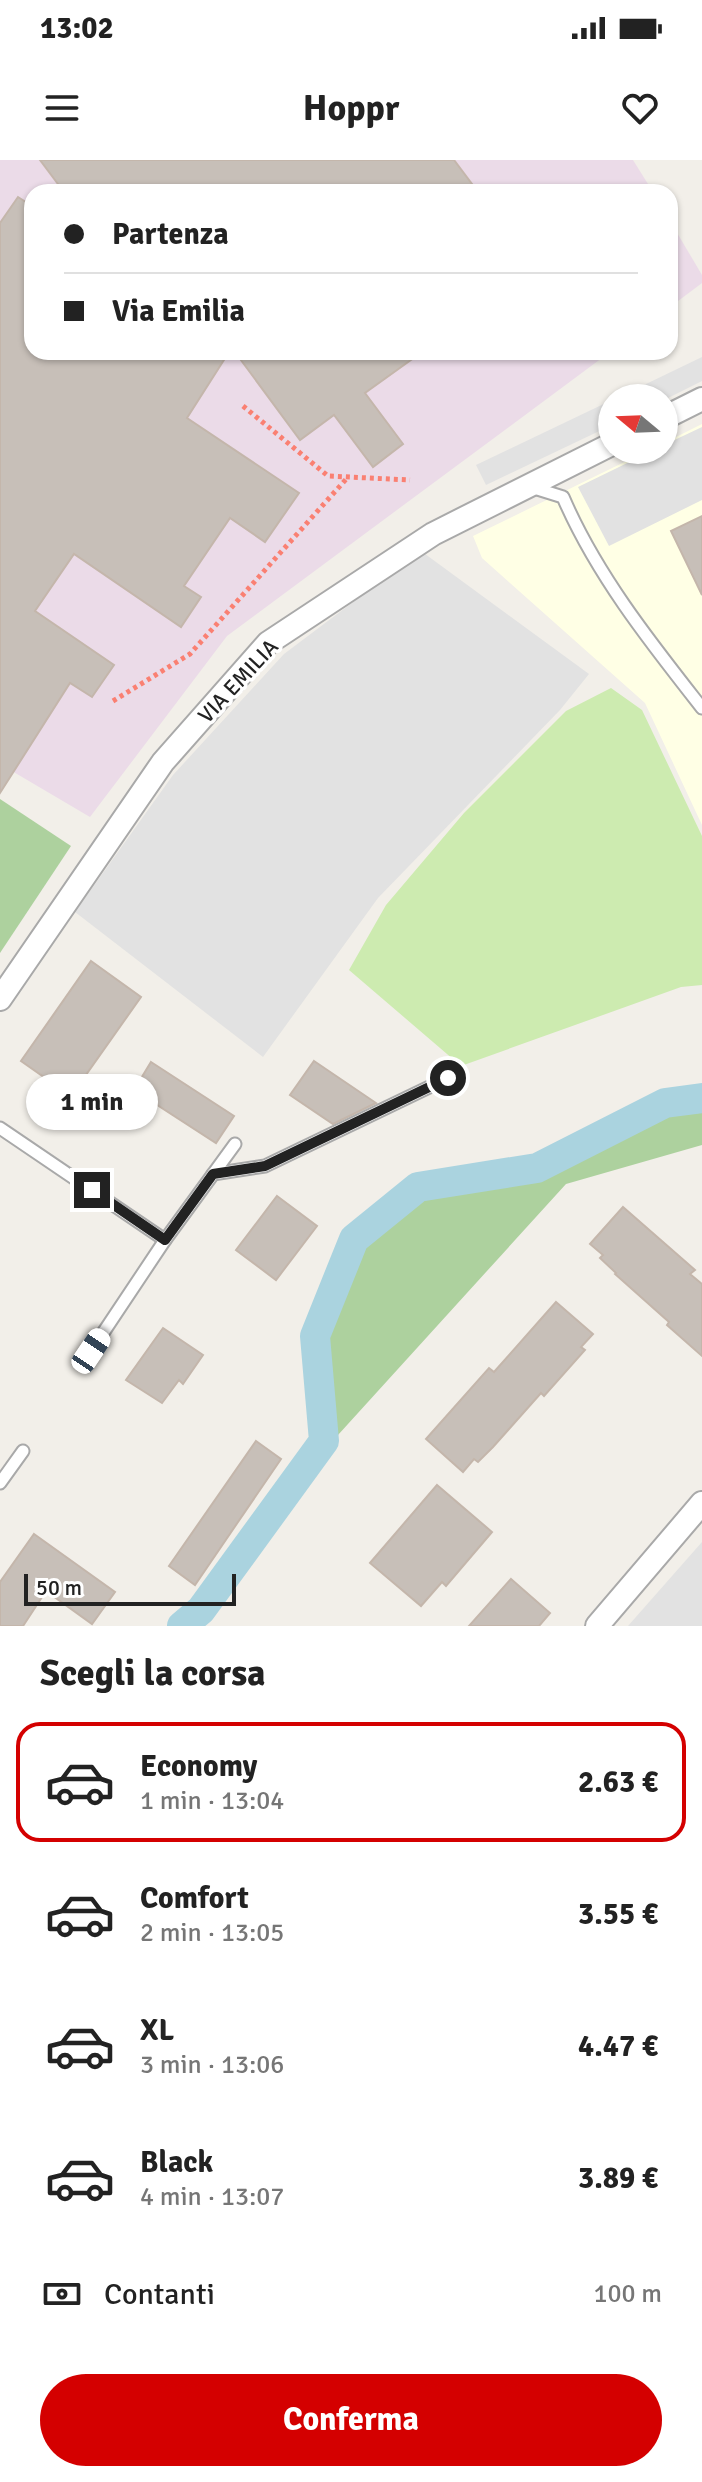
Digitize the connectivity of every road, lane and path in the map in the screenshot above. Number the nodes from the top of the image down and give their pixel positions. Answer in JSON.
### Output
{"nodes":[{"id":1,"x":702,"y":399,"type":"edge"},
{"id":2,"x":243,"y":406,"type":"dead end"},
{"id":3,"x":678,"y":411,"type":"edge"},
{"id":4,"x":598,"y":451,"type":"edge"},
{"id":5,"x":348,"y":477,"type":"junction"},
{"id":6,"x":410,"y":480,"type":"dead end"},
{"id":7,"x":528,"y":486,"type":"junction"},
{"id":8,"x":113,"y":701,"type":"dead end"},
{"id":9,"x":702,"y":708,"type":"edge"},
{"id":10,"x":0,"y":999,"type":"edge"},
{"id":11,"x":448,"y":1078,"type":"dead end"},
{"id":12,"x":0,"y":1128,"type":"edge"},
{"id":13,"x":235,"y":1144,"type":"dead end"},
{"id":14,"x":213,"y":1174,"type":"junction"},
{"id":15,"x":165,"y":1240,"type":"junction"},
{"id":16,"x":91,"y":1351,"type":"dead end"},
{"id":17,"x":23,"y":1451,"type":"dead end"},
{"id":18,"x":0,"y":1483,"type":"edge"},
{"id":19,"x":702,"y":1503,"type":"edge"},
{"id":20,"x":597,"y":1626,"type":"edge"}],
"edges":[{"from":1,"to":3,"type":"street"},
{"from":2,"to":5,"type":"path"},
{"from":4,"to":7,"type":"street","name":"VIA EMILIA"},
{"from":5,"to":6,"type":"path"},
{"from":5,"to":8,"type":"path"},
{"from":7,"to":9,"type":"lane"},
{"from":7,"to":10,"type":"street","name":"VIA EMILIA"},
{"from":11,"to":14,"type":"lane"},
{"from":12,"to":15,"type":"lane"},
{"from":13,"to":14,"type":"lane"},
{"from":14,"to":15,"type":"lane"},
{"from":15,"to":16,"type":"lane"},
{"from":17,"to":18,"type":"lane"},
{"from":19,"to":20,"type":"street"}]}
